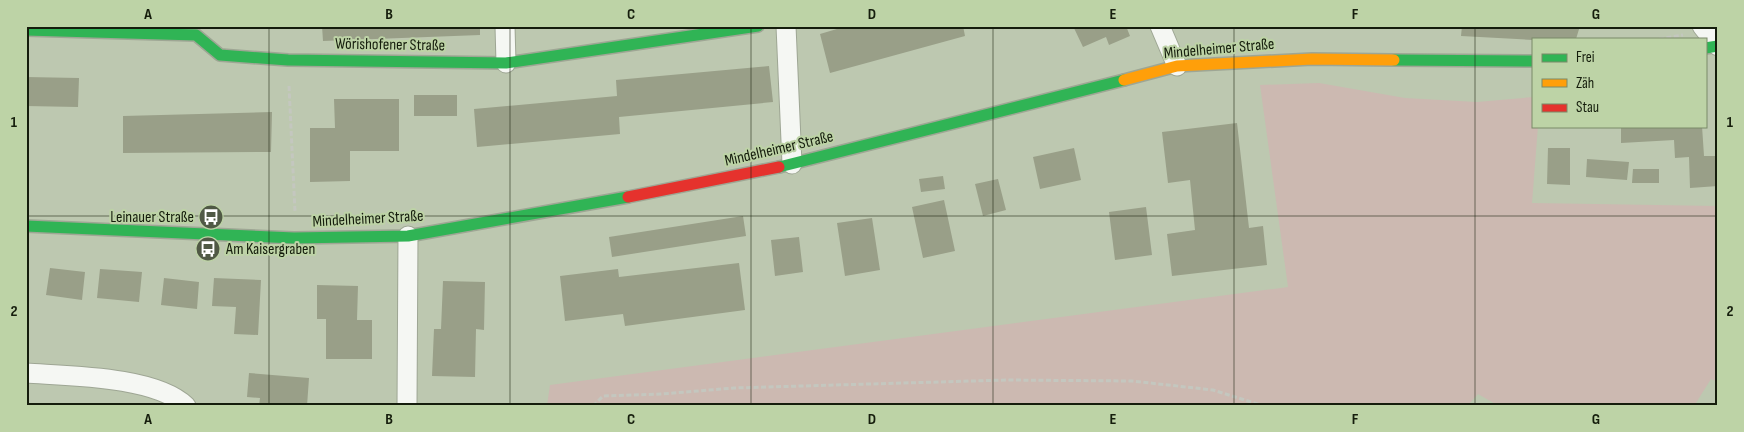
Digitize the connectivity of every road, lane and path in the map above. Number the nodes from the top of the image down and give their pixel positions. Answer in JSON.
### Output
{"nodes":[{"id":1,"x":505,"y":26,"type":"edge"},
{"id":2,"x":758,"y":26,"type":"edge"},
{"id":3,"x":786,"y":26,"type":"edge"},
{"id":4,"x":1160,"y":26,"type":"edge"},
{"id":5,"x":1702,"y":26,"type":"edge"},
{"id":6,"x":26,"y":30,"type":"edge"},
{"id":7,"x":196,"y":31,"type":"edge"},
{"id":8,"x":1718,"y":46,"type":"edge"},
{"id":9,"x":288,"y":60,"type":"junction"},
{"id":10,"x":1532,"y":61,"type":"edge"},
{"id":11,"x":506,"y":63,"type":"junction"},
{"id":12,"x":1177,"y":66,"type":"junction"},
{"id":13,"x":792,"y":164,"type":"junction"},
{"id":14,"x":26,"y":226,"type":"edge"},
{"id":15,"x":408,"y":236,"type":"junction"},
{"id":16,"x":294,"y":238,"type":"junction"},
{"id":17,"x":26,"y":373,"type":"edge"},
{"id":18,"x":186,"y":406,"type":"edge"},
{"id":19,"x":407,"y":406,"type":"edge"},
{"id":20,"x":593,"y":406,"type":"edge"},
{"id":21,"x":1264,"y":406,"type":"edge"}],
"edges":[{"from":1,"to":11,"type":"street"},
{"from":2,"to":11,"type":"main road","name":"Wörishofener Straße"},
{"from":3,"to":13,"type":"street"},
{"from":4,"to":12,"type":"street"},
{"from":5,"to":8,"type":"street"},
{"from":6,"to":7,"type":"main road","name":"Wörishofener Straße"},
{"from":7,"to":9,"type":"main road","name":"Wörishofener Straße"},
{"from":9,"to":11,"type":"main road","name":"Wörishofener Straße"},
{"from":9,"to":16,"type":"path"},
{"from":10,"to":12,"type":"main road","name":"Mindelheimer Straße"},
{"from":12,"to":13,"type":"main road","name":"Mindelheimer Straße"},
{"from":13,"to":15,"type":"main road","name":"Mindelheimer Straße"},
{"from":14,"to":16,"type":"main road","name":"Mindelheimer Straße"},
{"from":15,"to":16,"type":"main road","name":"Mindelheimer Straße"},
{"from":15,"to":19,"type":"street"},
{"from":17,"to":18,"type":"street"},
{"from":20,"to":21,"type":"path"}]}
